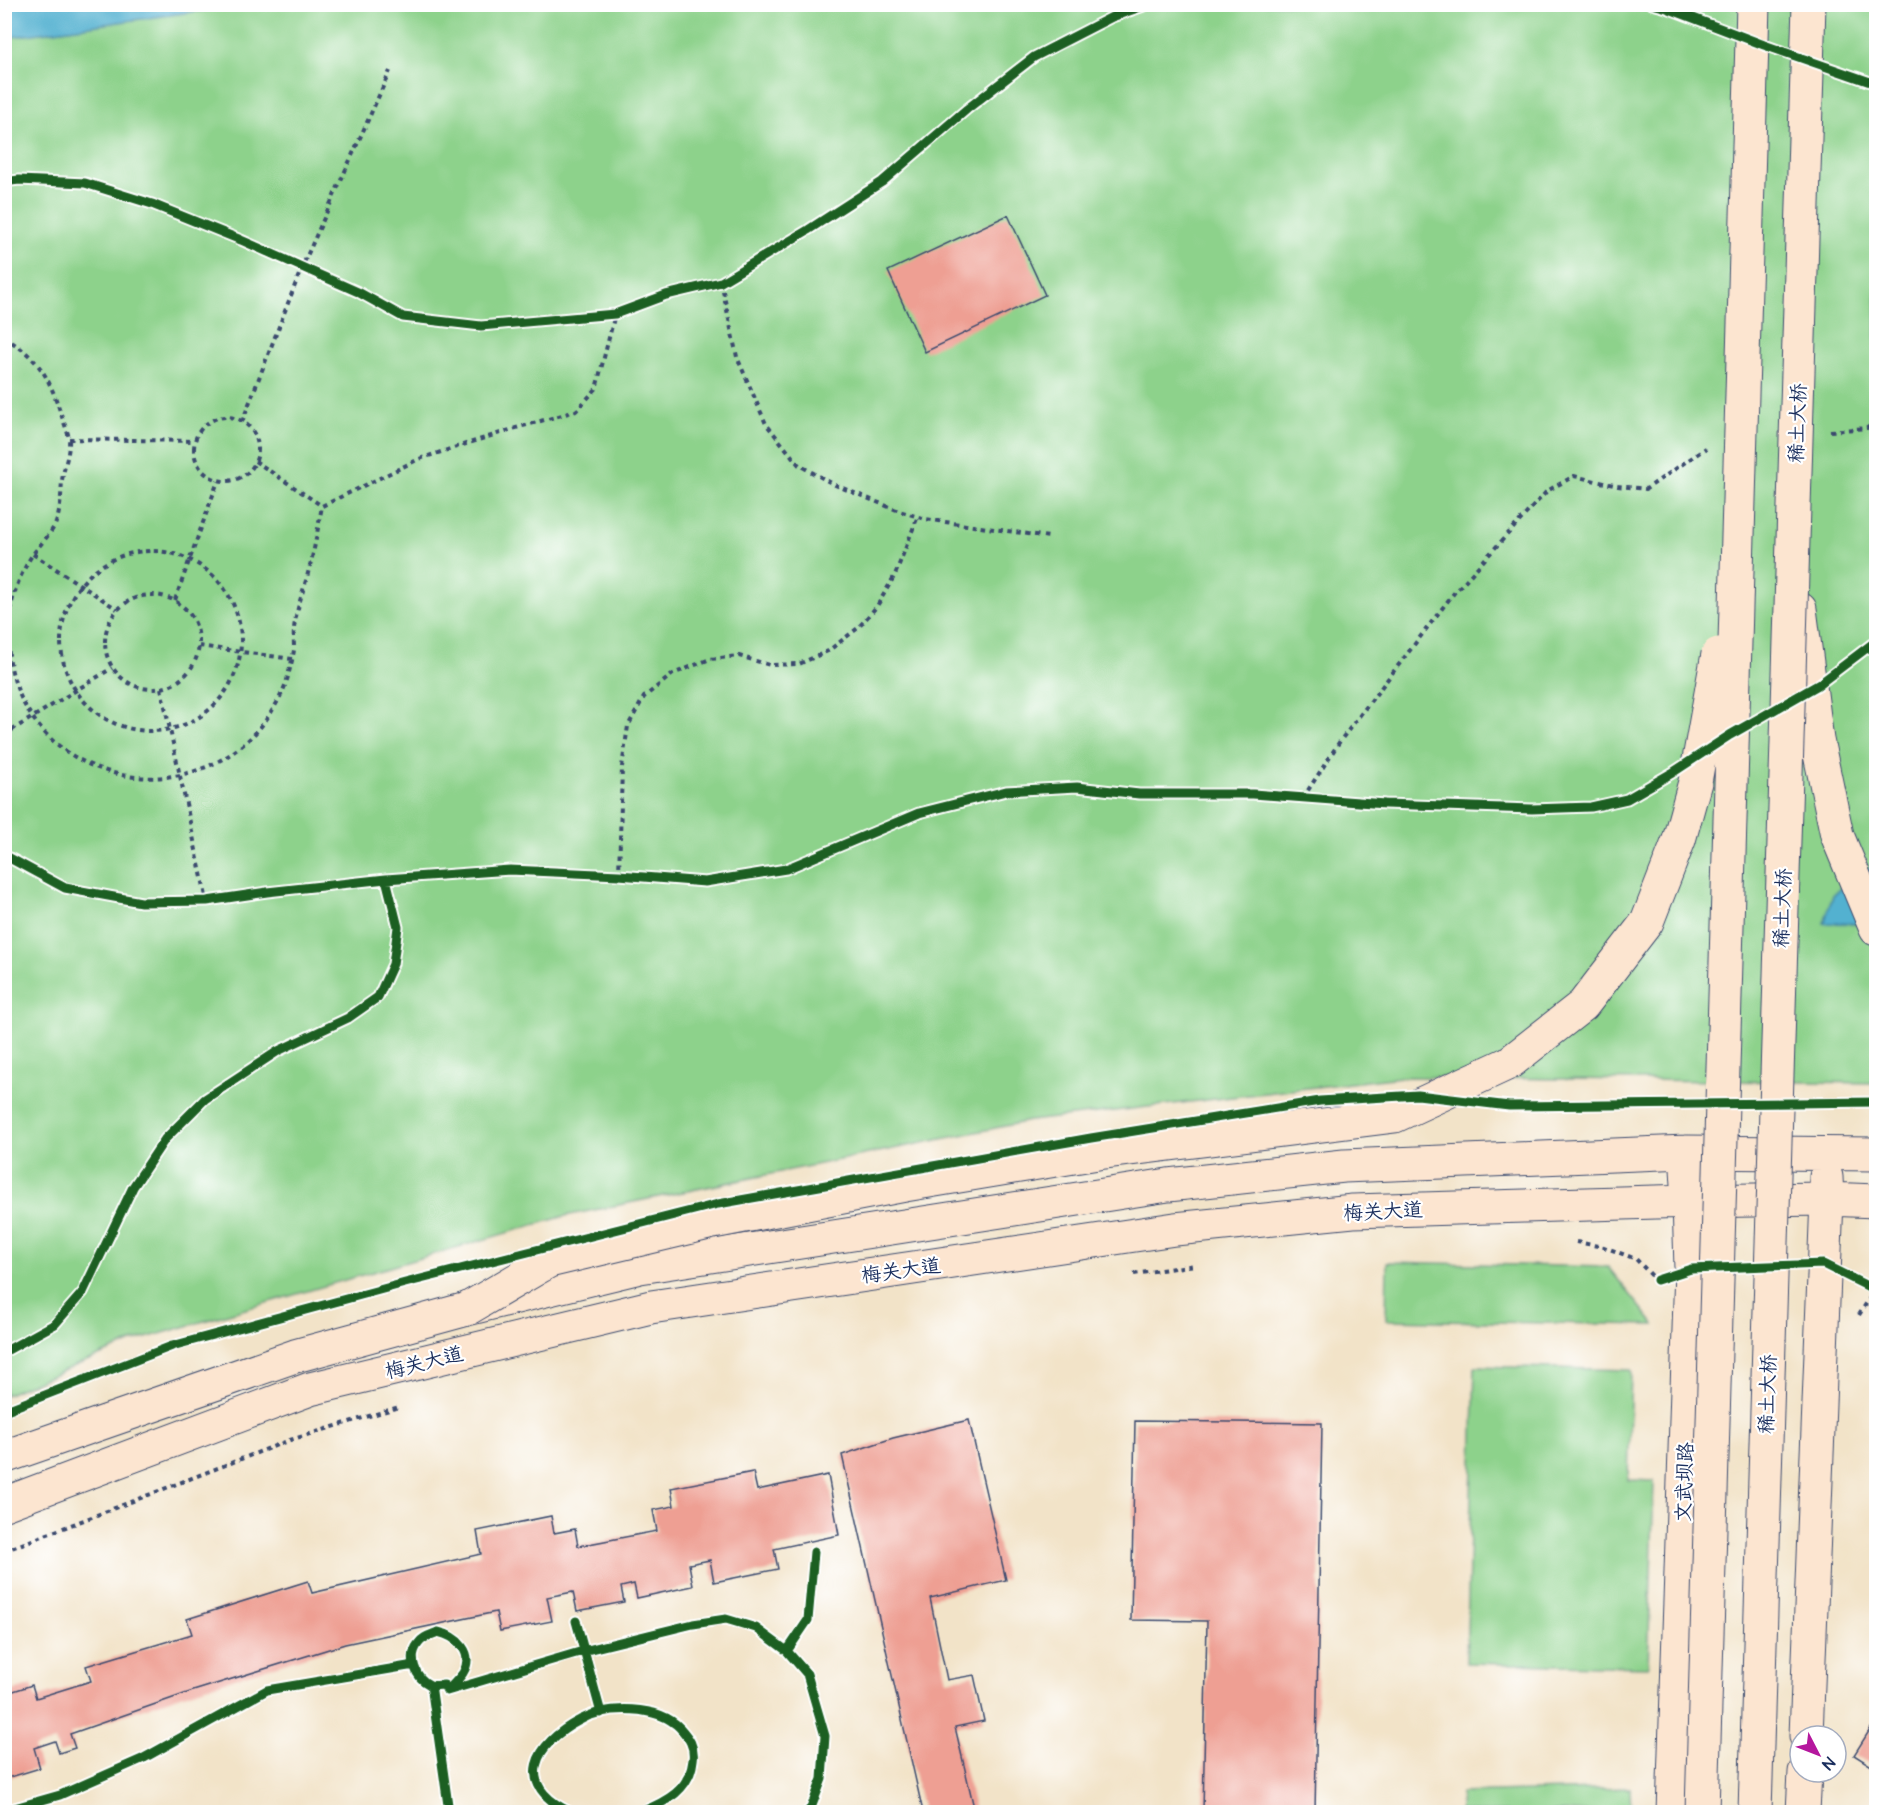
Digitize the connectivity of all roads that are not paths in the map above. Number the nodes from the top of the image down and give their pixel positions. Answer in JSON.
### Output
{"nodes":[{"id":1,"x":1753,"y":4,"type":"edge"},
{"id":2,"x":1809,"y":4,"type":"edge"},
{"id":3,"x":1737,"y":540,"type":"junction"},
{"id":4,"x":1793,"y":546,"type":"junction"},
{"id":5,"x":1876,"y":929,"type":"edge"},
{"id":6,"x":1686,"y":1152,"type":"junction"},
{"id":7,"x":1826,"y":1152,"type":"junction"},
{"id":8,"x":1876,"y":1154,"type":"edge"},
{"id":9,"x":1827,"y":1199,"type":"junction"},
{"id":10,"x":1689,"y":1201,"type":"junction"},
{"id":11,"x":1876,"y":1201,"type":"edge"},
{"id":12,"x":467,"y":1309,"type":"junction"},
{"id":13,"x":4,"y":1457,"type":"edge"},
{"id":14,"x":4,"y":1503,"type":"edge"},
{"id":15,"x":1806,"y":1724,"type":"edge"},
{"id":16,"x":1804,"y":1784,"type":"edge"},
{"id":17,"x":1673,"y":1812,"type":"edge"},
{"id":18,"x":1702,"y":1812,"type":"edge"},
{"id":19,"x":1755,"y":1812,"type":"edge"},
{"id":20,"x":1803,"y":1812,"type":"edge"}],
"edges":[{"from":1,"to":3,"type":"main road","bridge":true},
{"from":2,"to":4,"type":"main road","name":"稀土大桥","bridge":true},
{"from":3,"to":12,"type":"main road","bridge":true},
{"from":3,"to":18,"type":"main road","bridge":true},
{"from":4,"to":5,"type":"main road","bridge":true},
{"from":4,"to":19,"type":"main road","name":"稀土大桥","bridge":true},
{"from":6,"to":7,"type":"main road","name":"梅关大道"},
{"from":6,"to":10,"type":"main road","name":"文武坝路"},
{"from":6,"to":12,"type":"main road","name":"梅关大道"},
{"from":7,"to":8,"type":"main road","name":"梅关大道"},
{"from":7,"to":9,"type":"main road"},
{"from":9,"to":10,"type":"main road","name":"梅关大道"},
{"from":9,"to":11,"type":"main road","name":"梅关大道"},
{"from":9,"to":15,"type":"main road"},
{"from":10,"to":14,"type":"main road","name":"梅关大道"},
{"from":10,"to":17,"type":"main road","name":"文武坝路"},
{"from":12,"to":13,"type":"main road","name":"梅关大道"},
{"from":16,"to":20,"type":"main road"}]}
